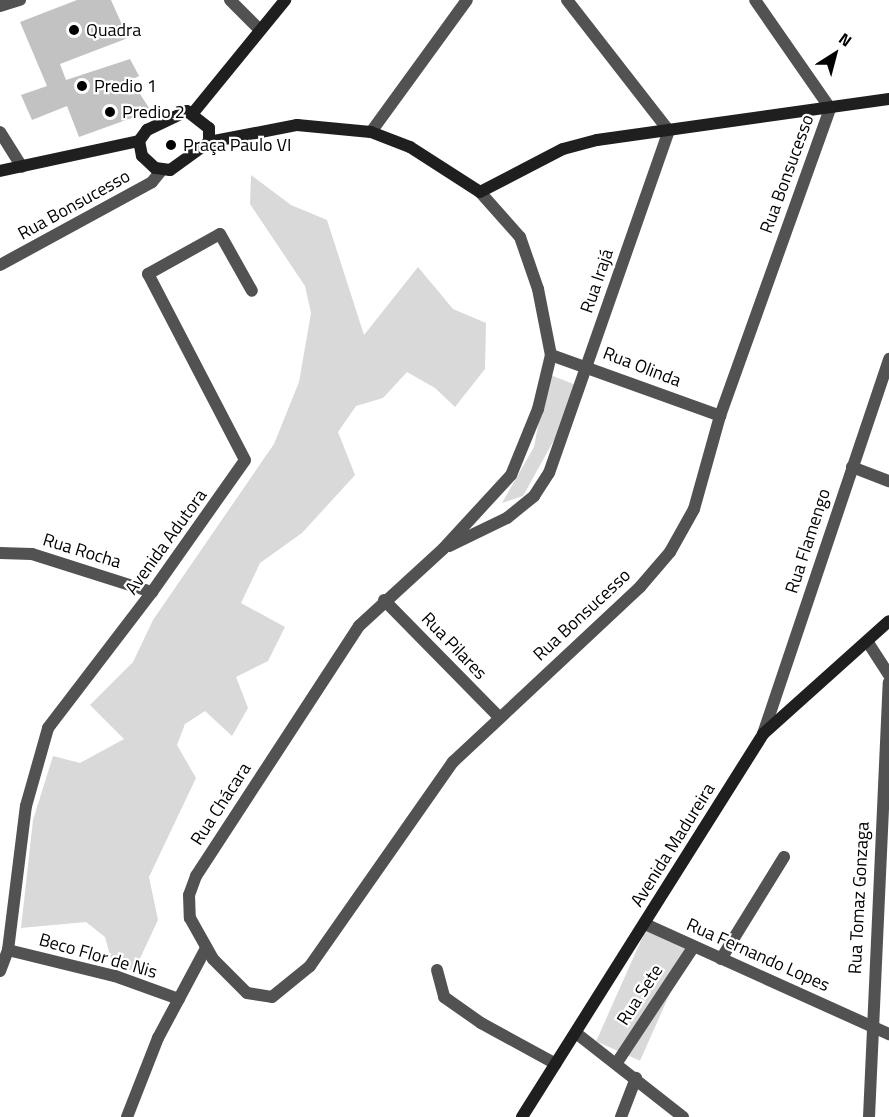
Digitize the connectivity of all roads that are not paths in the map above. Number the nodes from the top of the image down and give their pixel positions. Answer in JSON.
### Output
{"nodes":[{"id":1,"x":20,"y":0,"type":"edge"},
{"id":2,"x":230,"y":0,"type":"edge"},
{"id":3,"x":285,"y":0,"type":"edge"},
{"id":4,"x":467,"y":0,"type":"edge"},
{"id":5,"x":567,"y":0,"type":"edge"},
{"id":6,"x":755,"y":0,"type":"edge"},
{"id":7,"x":0,"y":6,"type":"edge"},
{"id":8,"x":260,"y":30,"type":"junction"},
{"id":9,"x":889,"y":99,"type":"edge"},
{"id":10,"x":830,"y":108,"type":"junction"},
{"id":11,"x":193,"y":113,"type":"junction"},
{"id":12,"x":669,"y":131,"type":"junction"},
{"id":13,"x":0,"y":132,"type":"edge"},
{"id":14,"x":371,"y":132,"type":"junction"},
{"id":15,"x":138,"y":141,"type":"junction"},
{"id":16,"x":208,"y":142,"type":"junction"},
{"id":17,"x":22,"y":167,"type":"junction"},
{"id":18,"x":0,"y":171,"type":"edge"},
{"id":19,"x":162,"y":171,"type":"junction"},
{"id":20,"x":480,"y":192,"type":"junction"},
{"id":21,"x":0,"y":265,"type":"edge"},
{"id":22,"x":252,"y":291,"type":"dead end"},
{"id":23,"x":551,"y":355,"type":"junction"},
{"id":24,"x":889,"y":359,"type":"edge"},
{"id":25,"x":587,"y":365,"type":"junction"},
{"id":26,"x":720,"y":416,"type":"junction"},
{"id":27,"x":852,"y":467,"type":"junction"},
{"id":28,"x":889,"y":481,"type":"edge"},
{"id":29,"x":443,"y":549,"type":"junction"},
{"id":30,"x":0,"y":553,"type":"edge"},
{"id":31,"x":152,"y":592,"type":"junction"},
{"id":32,"x":384,"y":600,"type":"junction"},
{"id":33,"x":889,"y":621,"type":"edge"},
{"id":34,"x":867,"y":641,"type":"junction"},
{"id":35,"x":889,"y":675,"type":"edge"},
{"id":36,"x":889,"y":682,"type":"edge"},
{"id":37,"x":498,"y":717,"type":"junction"},
{"id":38,"x":763,"y":734,"type":"junction"},
{"id":39,"x":784,"y":856,"type":"dead end"},
{"id":40,"x":645,"y":924,"type":"junction"},
{"id":41,"x":694,"y":946,"type":"junction"},
{"id":42,"x":206,"y":948,"type":"junction"},
{"id":43,"x":8,"y":950,"type":"junction"},
{"id":44,"x":721,"y":959,"type":"junction"},
{"id":45,"x":437,"y":970,"type":"dead end"},
{"id":46,"x":0,"y":971,"type":"edge"},
{"id":47,"x":178,"y":999,"type":"junction"},
{"id":48,"x":870,"y":1026,"type":"junction"},
{"id":49,"x":576,"y":1033,"type":"junction"},
{"id":50,"x":889,"y":1034,"type":"edge"},
{"id":51,"x":556,"y":1064,"type":"junction"},
{"id":52,"x":616,"y":1064,"type":"junction"},
{"id":53,"x":636,"y":1078,"type":"junction"},
{"id":54,"x":127,"y":1117,"type":"edge"},
{"id":55,"x":522,"y":1117,"type":"edge"},
{"id":56,"x":621,"y":1117,"type":"edge"},
{"id":57,"x":683,"y":1117,"type":"edge"},
{"id":58,"x":869,"y":1117,"type":"edge"}],
"edges":[{"from":1,"to":7,"type":"street"},
{"from":2,"to":8,"type":"street"},
{"from":3,"to":8,"type":"street"},
{"from":4,"to":14,"type":"street"},
{"from":5,"to":12,"type":"street"},
{"from":6,"to":10,"type":"street"},
{"from":8,"to":11,"type":"street"},
{"from":9,"to":10,"type":"street"},
{"from":10,"to":12,"type":"street"},
{"from":10,"to":26,"type":"street","name":"Rua Bonsucesso"},
{"from":11,"to":15,"type":"street"},
{"from":11,"to":16,"type":"street"},
{"from":12,"to":20,"type":"street"},
{"from":12,"to":25,"type":"street","name":"Rua Irajá"},
{"from":13,"to":17,"type":"street"},
{"from":14,"to":16,"type":"street"},
{"from":14,"to":20,"type":"street"},
{"from":15,"to":17,"type":"street"},
{"from":15,"to":19,"type":"street"},
{"from":16,"to":19,"type":"street"},
{"from":17,"to":18,"type":"street"},
{"from":19,"to":21,"type":"street","name":"Rua Bonsucesso"},
{"from":20,"to":23,"type":"street"},
{"from":22,"to":31,"type":"street","name":"Avenida Adutora"},
{"from":23,"to":25,"type":"street","name":"Rua Olinda"},
{"from":23,"to":29,"type":"street"},
{"from":24,"to":27,"type":"street","name":"Rua Flamengo"},
{"from":25,"to":26,"type":"street","name":"Rua Olinda"},
{"from":25,"to":29,"type":"street","name":"Rua Irajá"},
{"from":26,"to":37,"type":"street","name":"Rua Bonsucesso"},
{"from":27,"to":28,"type":"street"},
{"from":27,"to":38,"type":"street","name":"Rua Flamengo"},
{"from":29,"to":32,"type":"street","name":"Rua Chácara"},
{"from":30,"to":31,"type":"street","name":"Rua Rocha"},
{"from":31,"to":43,"type":"street","name":"Avenida Adutora"},
{"from":32,"to":37,"type":"street","name":"Rua Pilares"},
{"from":32,"to":42,"type":"street","name":"Rua Chácara"},
{"from":33,"to":34,"type":"street","name":"Avenida Madureira"},
{"from":34,"to":35,"type":"street"},
{"from":34,"to":38,"type":"street","name":"Avenida Madureira"},
{"from":36,"to":48,"type":"street","name":"Rua Tomaz Gonzaga"},
{"from":37,"to":42,"type":"street","name":"Rua Bonsucesso"},
{"from":38,"to":40,"type":"street","name":"Avenida Madureira"},
{"from":39,"to":44,"type":"street"},
{"from":40,"to":41,"type":"street","name":"Rua Fernando Lopes"},
{"from":40,"to":49,"type":"street","name":"Avenida Madureira"},
{"from":41,"to":44,"type":"street","name":"Rua Fernando Lopes"},
{"from":41,"to":52,"type":"street","name":"Rua Sete"},
{"from":42,"to":47,"type":"street"},
{"from":43,"to":46,"type":"street","name":"Avenida Adutora"},
{"from":43,"to":47,"type":"street","name":"Beco Flor de Nis"},
{"from":44,"to":48,"type":"street","name":"Rua Fernando Lopes"},
{"from":45,"to":51,"type":"street"},
{"from":47,"to":54,"type":"street"},
{"from":48,"to":50,"type":"street","name":"Rua Fernando Lopes"},
{"from":48,"to":58,"type":"street","name":"Rua Tomaz Gonzaga"},
{"from":49,"to":51,"type":"street","name":"Avenida Madureira"},
{"from":49,"to":52,"type":"street"},
{"from":51,"to":55,"type":"street","name":"Avenida Madureira"},
{"from":52,"to":53,"type":"street"},
{"from":53,"to":56,"type":"street"},
{"from":53,"to":57,"type":"street"}]}
